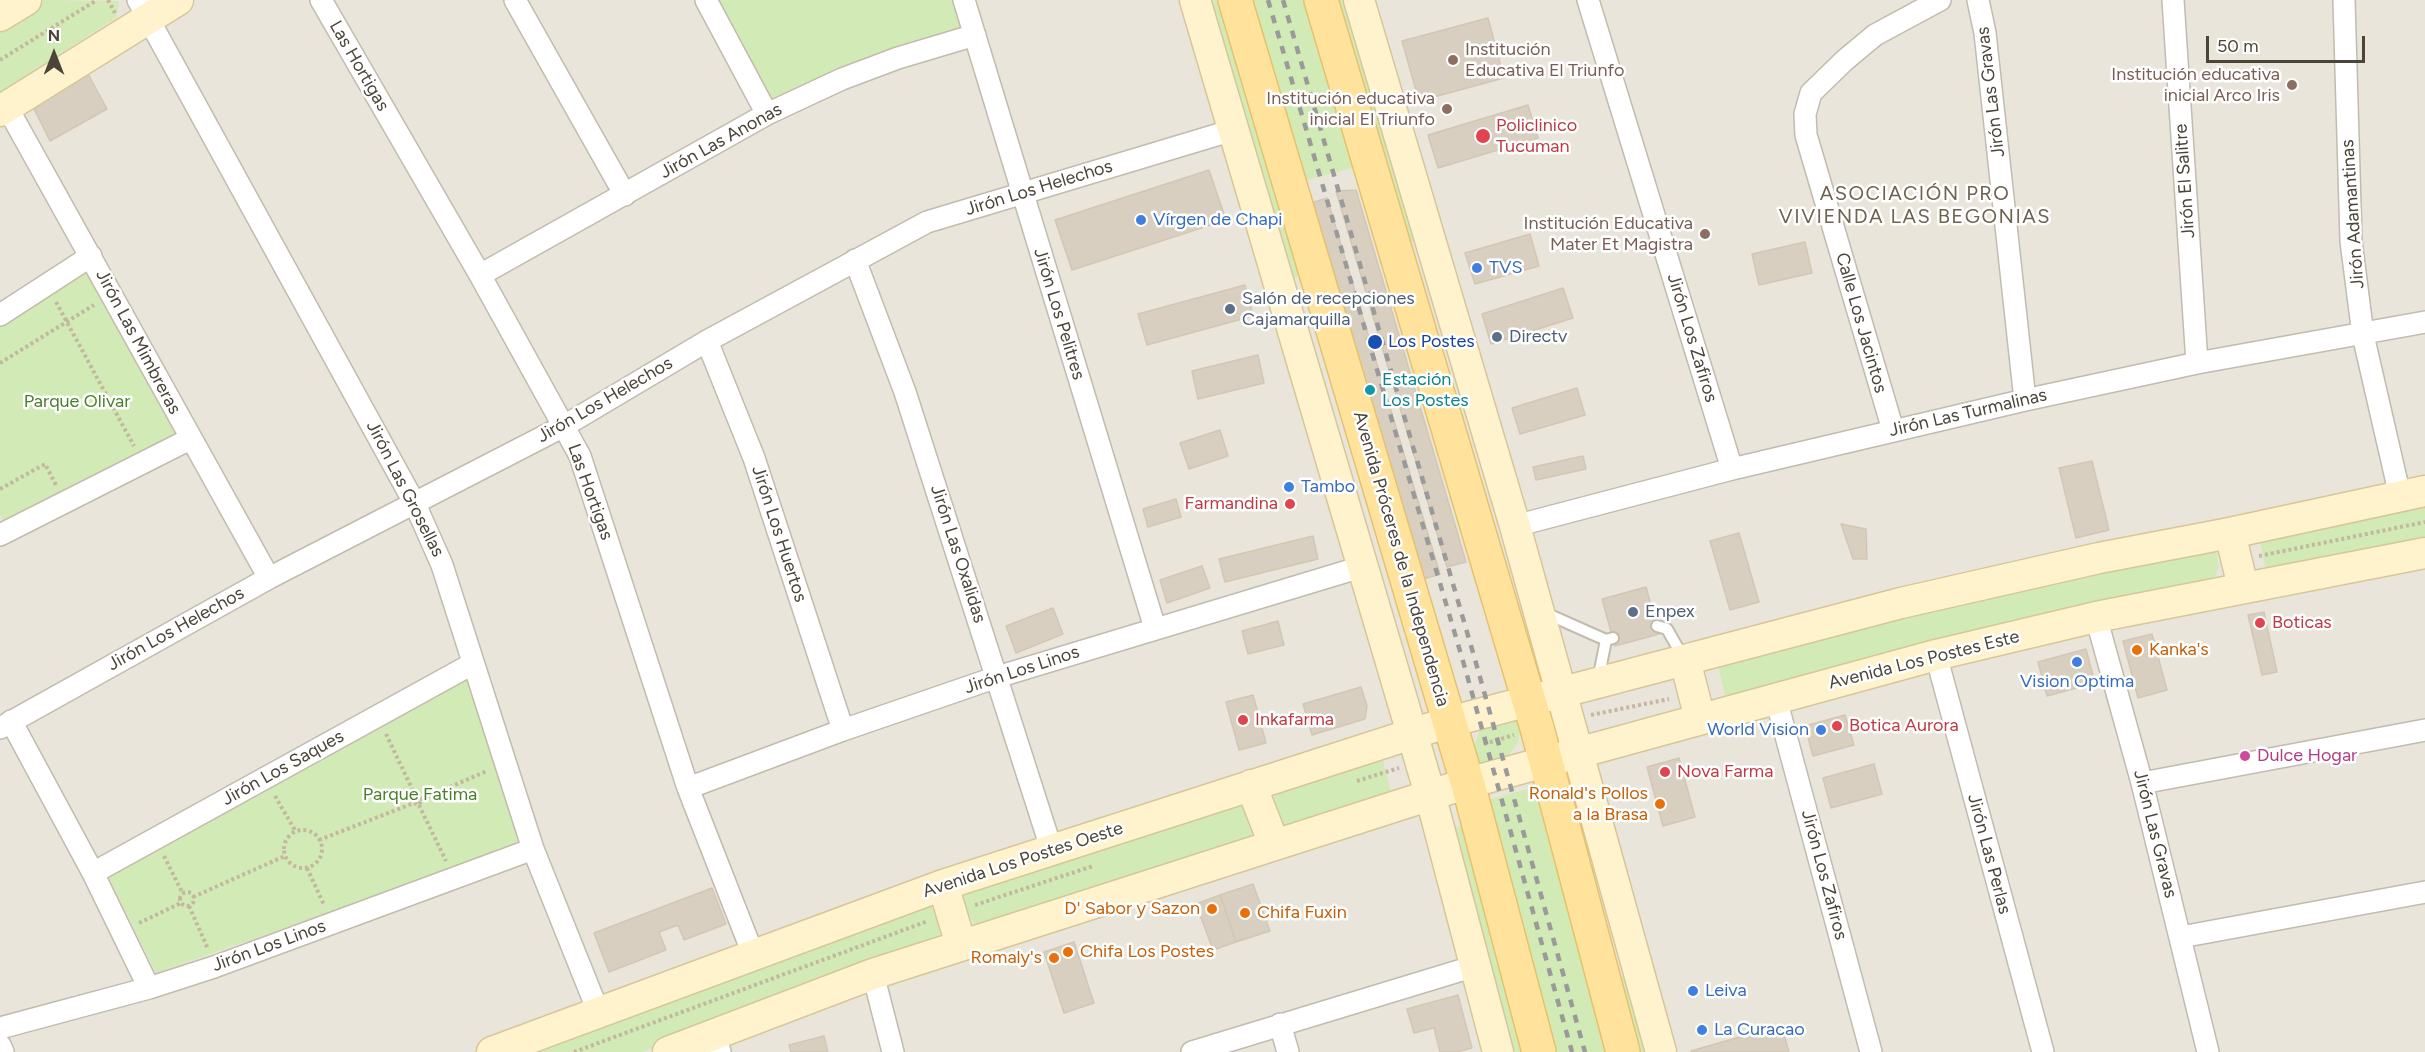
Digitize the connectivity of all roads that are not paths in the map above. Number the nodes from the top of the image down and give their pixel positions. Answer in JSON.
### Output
{"nodes":[{"id":1,"x":26,"y":0,"type":"edge"},
{"id":2,"x":178,"y":0,"type":"edge"},
{"id":3,"x":321,"y":0,"type":"edge"},
{"id":4,"x":515,"y":0,"type":"edge"},
{"id":5,"x":706,"y":0,"type":"edge"},
{"id":6,"x":964,"y":0,"type":"edge"},
{"id":7,"x":1195,"y":0,"type":"edge"},
{"id":8,"x":1235,"y":0,"type":"edge"},
{"id":9,"x":1321,"y":0,"type":"edge"},
{"id":10,"x":1359,"y":0,"type":"edge"},
{"id":11,"x":1940,"y":0,"type":"edge"},
{"id":12,"x":1978,"y":0,"type":"edge"},
{"id":13,"x":2173,"y":0,"type":"edge"},
{"id":14,"x":2344,"y":0,"type":"edge"},
{"id":15,"x":1594,"y":2,"type":"edge"},
{"id":16,"x":143,"y":9,"type":"edge"},
{"id":17,"x":0,"y":16,"type":"edge"},
{"id":18,"x":975,"y":35,"type":"junction"},
{"id":19,"x":3,"y":109,"type":"edge"},
{"id":20,"x":767,"y":114,"type":"junction"},
{"id":21,"x":1233,"y":130,"type":"junction"},
{"id":22,"x":1022,"y":192,"type":"junction"},
{"id":23,"x":626,"y":195,"type":"junction"},
{"id":24,"x":92,"y":256,"type":"junction"},
{"id":25,"x":855,"y":260,"type":"junction"},
{"id":26,"x":480,"y":275,"type":"junction"},
{"id":27,"x":0,"y":315,"type":"edge"},
{"id":28,"x":2425,"y":322,"type":"edge"},
{"id":29,"x":2363,"y":335,"type":"junction"},
{"id":30,"x":707,"y":341,"type":"junction"},
{"id":31,"x":2197,"y":363,"type":"junction"},
{"id":32,"x":2025,"y":400,"type":"junction"},
{"id":33,"x":564,"y":426,"type":"junction"},
{"id":34,"x":1893,"y":430,"type":"junction"},
{"id":35,"x":190,"y":439,"type":"junction"},
{"id":36,"x":1732,"y":469,"type":"junction"},
{"id":37,"x":2412,"y":494,"type":"edge"},
{"id":38,"x":415,"y":504,"type":"junction"},
{"id":39,"x":1515,"y":526,"type":"junction"},
{"id":40,"x":2230,"y":533,"type":"junction"},
{"id":41,"x":0,"y":535,"type":"edge"},
{"id":42,"x":2425,"y":553,"type":"edge"},
{"id":43,"x":1361,"y":567,"type":"junction"},
{"id":44,"x":269,"y":578,"type":"junction"},
{"id":45,"x":2243,"y":587,"type":"junction"},
{"id":46,"x":1539,"y":609,"type":"junction"},
{"id":47,"x":2096,"y":617,"type":"junction"},
{"id":48,"x":1657,"y":626,"type":"dead end"},
{"id":49,"x":1155,"y":628,"type":"junction"},
{"id":50,"x":1936,"y":655,"type":"junction"},
{"id":51,"x":1685,"y":660,"type":"junction"},
{"id":52,"x":472,"y":664,"type":"junction"},
{"id":53,"x":998,"y":677,"type":"junction"},
{"id":54,"x":1597,"y":682,"type":"junction"},
{"id":55,"x":1561,"y":692,"type":"junction"},
{"id":56,"x":1776,"y":699,"type":"junction"},
{"id":57,"x":1533,"y":715,"type":"junction"},
{"id":58,"x":1700,"y":719,"type":"junction"},
{"id":59,"x":6,"y":724,"type":"edge"},
{"id":60,"x":843,"y":730,"type":"junction"},
{"id":61,"x":2425,"y":730,"type":"edge"},
{"id":62,"x":1412,"y":733,"type":"junction"},
{"id":63,"x":1454,"y":737,"type":"junction"},
{"id":64,"x":1580,"y":752,"type":"junction"},
{"id":65,"x":1545,"y":762,"type":"junction"},
{"id":66,"x":1468,"y":783,"type":"junction"},
{"id":67,"x":2142,"y":783,"type":"junction"},
{"id":68,"x":1251,"y":785,"type":"junction"},
{"id":69,"x":688,"y":788,"type":"junction"},
{"id":70,"x":1430,"y":794,"type":"junction"},
{"id":71,"x":1274,"y":844,"type":"junction"},
{"id":72,"x":533,"y":849,"type":"junction"},
{"id":73,"x":1052,"y":851,"type":"junction"},
{"id":74,"x":93,"y":873,"type":"junction"},
{"id":75,"x":2425,"y":892,"type":"edge"},
{"id":76,"x":947,"y":899,"type":"junction"},
{"id":77,"x":2181,"y":936,"type":"junction"},
{"id":78,"x":961,"y":945,"type":"junction"},
{"id":79,"x":753,"y":954,"type":"junction"},
{"id":80,"x":1475,"y":966,"type":"junction"},
{"id":81,"x":873,"y":974,"type":"junction"},
{"id":82,"x":149,"y":988,"type":"junction"},
{"id":83,"x":598,"y":1011,"type":"junction"},
{"id":84,"x":1280,"y":1024,"type":"junction"},
{"id":85,"x":0,"y":1028,"type":"edge"},
{"id":86,"x":718,"y":1043,"type":"edge"},
{"id":87,"x":0,"y":1045,"type":"edge"},
{"id":88,"x":3,"y":1052,"type":"edge"},
{"id":89,"x":492,"y":1052,"type":"edge"},
{"id":90,"x":668,"y":1052,"type":"edge"},
{"id":91,"x":893,"y":1052,"type":"edge"},
{"id":92,"x":1192,"y":1052,"type":"edge"},
{"id":93,"x":1288,"y":1052,"type":"edge"},
{"id":94,"x":1498,"y":1052,"type":"edge"},
{"id":95,"x":1539,"y":1052,"type":"edge"},
{"id":96,"x":1623,"y":1052,"type":"edge"},
{"id":97,"x":1661,"y":1052,"type":"edge"},
{"id":98,"x":1871,"y":1052,"type":"edge"},
{"id":99,"x":2043,"y":1052,"type":"edge"},
{"id":100,"x":2208,"y":1052,"type":"edge"}],
"edges":[{"from":1,"to":17,"type":"main road"},
{"from":2,"to":16,"type":"main road"},
{"from":3,"to":26,"type":"street","name":"Las Hortigas"},
{"from":4,"to":23,"type":"street"},
{"from":5,"to":20,"type":"street"},
{"from":6,"to":18,"type":"street","name":"Jirón Los Pelitres"},
{"from":7,"to":21,"type":"main road"},
{"from":8,"to":63,"type":"main road","name":"Avenida Próceres de la Independencia"},
{"from":9,"to":57,"type":"main road"},
{"from":10,"to":39,"type":"main road"},
{"from":11,"to":34,"type":"street","name":"Calle Los Jacintos"},
{"from":12,"to":32,"type":"street","name":"Jirón Las Gravas"},
{"from":13,"to":31,"type":"street","name":"Jirón El Salitre"},
{"from":14,"to":29,"type":"street","name":"Jirón Adamantinas"},
{"from":15,"to":36,"type":"street","name":"Jirón Los Zafiros"},
{"from":16,"to":19,"type":"main road"},
{"from":16,"to":38,"type":"street","name":"Jirón Las Grosellas"},
{"from":18,"to":20,"type":"street","name":"Jirón Las Anonas"},
{"from":18,"to":22,"type":"street","name":"Jirón Los Pelitres"},
{"from":19,"to":24,"type":"street","name":"Jirón Las Mimbreras"},
{"from":20,"to":23,"type":"street","name":"Jirón Las Anonas"},
{"from":21,"to":22,"type":"street","name":"Jirón Los Helechos"},
{"from":21,"to":43,"type":"main road"},
{"from":22,"to":25,"type":"street","name":"Jirón Los Helechos"},
{"from":22,"to":49,"type":"street","name":"Jirón Los Pelitres"},
{"from":23,"to":26,"type":"street","name":"Jirón Las Anonas"},
{"from":24,"to":27,"type":"street"},
{"from":24,"to":35,"type":"street","name":"Jirón Las Mimbreras"},
{"from":25,"to":30,"type":"street","name":"Jirón Los Helechos"},
{"from":25,"to":53,"type":"street","name":"Jirón Las Oxalidas"},
{"from":26,"to":33,"type":"street","name":"Las Hortigas"},
{"from":28,"to":29,"type":"street","name":"Jirón Las Turmalinas"},
{"from":29,"to":31,"type":"street","name":"Jirón Las Turmalinas"},
{"from":29,"to":37,"type":"street","name":"Jirón Adamantinas"},
{"from":30,"to":33,"type":"street","name":"Jirón Los Helechos"},
{"from":30,"to":60,"type":"street","name":"Jirón Los Huertos"},
{"from":31,"to":32,"type":"street","name":"Jirón Las Turmalinas"},
{"from":32,"to":34,"type":"street","name":"Jirón Las Turmalinas"},
{"from":33,"to":38,"type":"street","name":"Jirón Los Helechos"},
{"from":33,"to":69,"type":"street","name":"Las Hortigas"},
{"from":34,"to":36,"type":"street","name":"Jirón Las Turmalinas"},
{"from":35,"to":41,"type":"street"},
{"from":35,"to":44,"type":"street","name":"Jirón Las Mimbreras"},
{"from":36,"to":39,"type":"street","name":"Jirón Las Turmalinas"},
{"from":37,"to":40,"type":"main road"},
{"from":38,"to":44,"type":"street","name":"Jirón Los Helechos"},
{"from":38,"to":52,"type":"street","name":"Jirón Las Grosellas"},
{"from":39,"to":46,"type":"main road"},
{"from":40,"to":45,"type":"main road"},
{"from":40,"to":51,"type":"main road"},
{"from":42,"to":45,"type":"main road","name":"Avenida Los Postes Este"},
{"from":43,"to":49,"type":"street","name":"Jirón Los Linos"},
{"from":43,"to":62,"type":"main road"},
{"from":44,"to":59,"type":"street","name":"Jirón Los Helechos"},
{"from":45,"to":47,"type":"main road","name":"Avenida Los Postes Este"},
{"from":46,"to":54,"type":"lane"},
{"from":46,"to":55,"type":"main road"},
{"from":47,"to":50,"type":"main road","name":"Avenida Los Postes Este"},
{"from":47,"to":67,"type":"street","name":"Jirón Las Gravas"},
{"from":48,"to":51,"type":"lane"},
{"from":49,"to":53,"type":"street","name":"Jirón Los Linos"},
{"from":50,"to":56,"type":"main road","name":"Avenida Los Postes Este"},
{"from":50,"to":99,"type":"street","name":"Jirón Las Perlas"},
{"from":51,"to":54,"type":"main road"},
{"from":51,"to":58,"type":"main road"},
{"from":52,"to":72,"type":"street","name":"Jirón Las Grosellas"},
{"from":52,"to":74,"type":"street","name":"Jirón Los Saques"},
{"from":53,"to":60,"type":"street","name":"Jirón Los Linos"},
{"from":53,"to":73,"type":"street","name":"Jirón Las Oxalidas"},
{"from":54,"to":55,"type":"main road"},
{"from":55,"to":57,"type":"main road","name":"Avenida Los Postes Oeste"},
{"from":55,"to":64,"type":"main road"},
{"from":56,"to":58,"type":"main road","name":"Avenida Los Postes Este"},
{"from":56,"to":98,"type":"street","name":"Jirón Los Zafiros"},
{"from":57,"to":63,"type":"main road","name":"Avenida Los Postes Oeste"},
{"from":57,"to":65,"type":"main road"},
{"from":58,"to":64,"type":"main road","name":"Avenida Los Postes Este"},
{"from":59,"to":74,"type":"street"},
{"from":60,"to":69,"type":"street","name":"Jirón Los Linos"},
{"from":61,"to":67,"type":"street"},
{"from":62,"to":63,"type":"main road","name":"Avenida Los Postes Oeste"},
{"from":62,"to":68,"type":"main road","name":"Avenida Los Postes Oeste"},
{"from":62,"to":70,"type":"main road"},
{"from":63,"to":66,"type":"main road","name":"Avenida Próceres de la Independencia"},
{"from":64,"to":65,"type":"main road","name":"Avenida Los Postes Este"},
{"from":64,"to":97,"type":"main road"},
{"from":65,"to":66,"type":"main road","name":"Avenida Los Postes Este"},
{"from":65,"to":96,"type":"main road"},
{"from":66,"to":70,"type":"main road","name":"Avenida Los Postes Este"},
{"from":66,"to":95,"type":"main road","name":"Avenida Próceres de la Independencia"},
{"from":67,"to":77,"type":"street","name":"Jirón Las Gravas"},
{"from":68,"to":71,"type":"main road"},
{"from":68,"to":73,"type":"main road","name":"Avenida Los Postes Oeste"},
{"from":69,"to":79,"type":"street","name":"Las Hortigas"},
{"from":70,"to":71,"type":"main road"},
{"from":70,"to":80,"type":"main road"},
{"from":71,"to":78,"type":"main road"},
{"from":72,"to":82,"type":"street","name":"Jirón Los Linos"},
{"from":72,"to":83,"type":"street","name":"Jirón Las Grosellas"},
{"from":73,"to":76,"type":"main road","name":"Avenida Los Postes Oeste"},
{"from":74,"to":82,"type":"street"},
{"from":75,"to":77,"type":"street"},
{"from":76,"to":78,"type":"main road"},
{"from":76,"to":79,"type":"main road","name":"Avenida Los Postes Oeste"},
{"from":77,"to":100,"type":"street","name":"Jirón Las Gravas"},
{"from":78,"to":81,"type":"main road"},
{"from":79,"to":83,"type":"main road","name":"Avenida Los Postes Oeste"},
{"from":80,"to":84,"type":"street"},
{"from":80,"to":94,"type":"main road"},
{"from":81,"to":86,"type":"main road"},
{"from":81,"to":91,"type":"street"},
{"from":82,"to":85,"type":"street","name":"Jirón Los Linos"},
{"from":83,"to":89,"type":"main road","name":"Avenida Los Postes Oeste"},
{"from":84,"to":92,"type":"street"},
{"from":84,"to":93,"type":"street"},
{"from":86,"to":90,"type":"main road"},
{"from":87,"to":88,"type":"street"}]}
